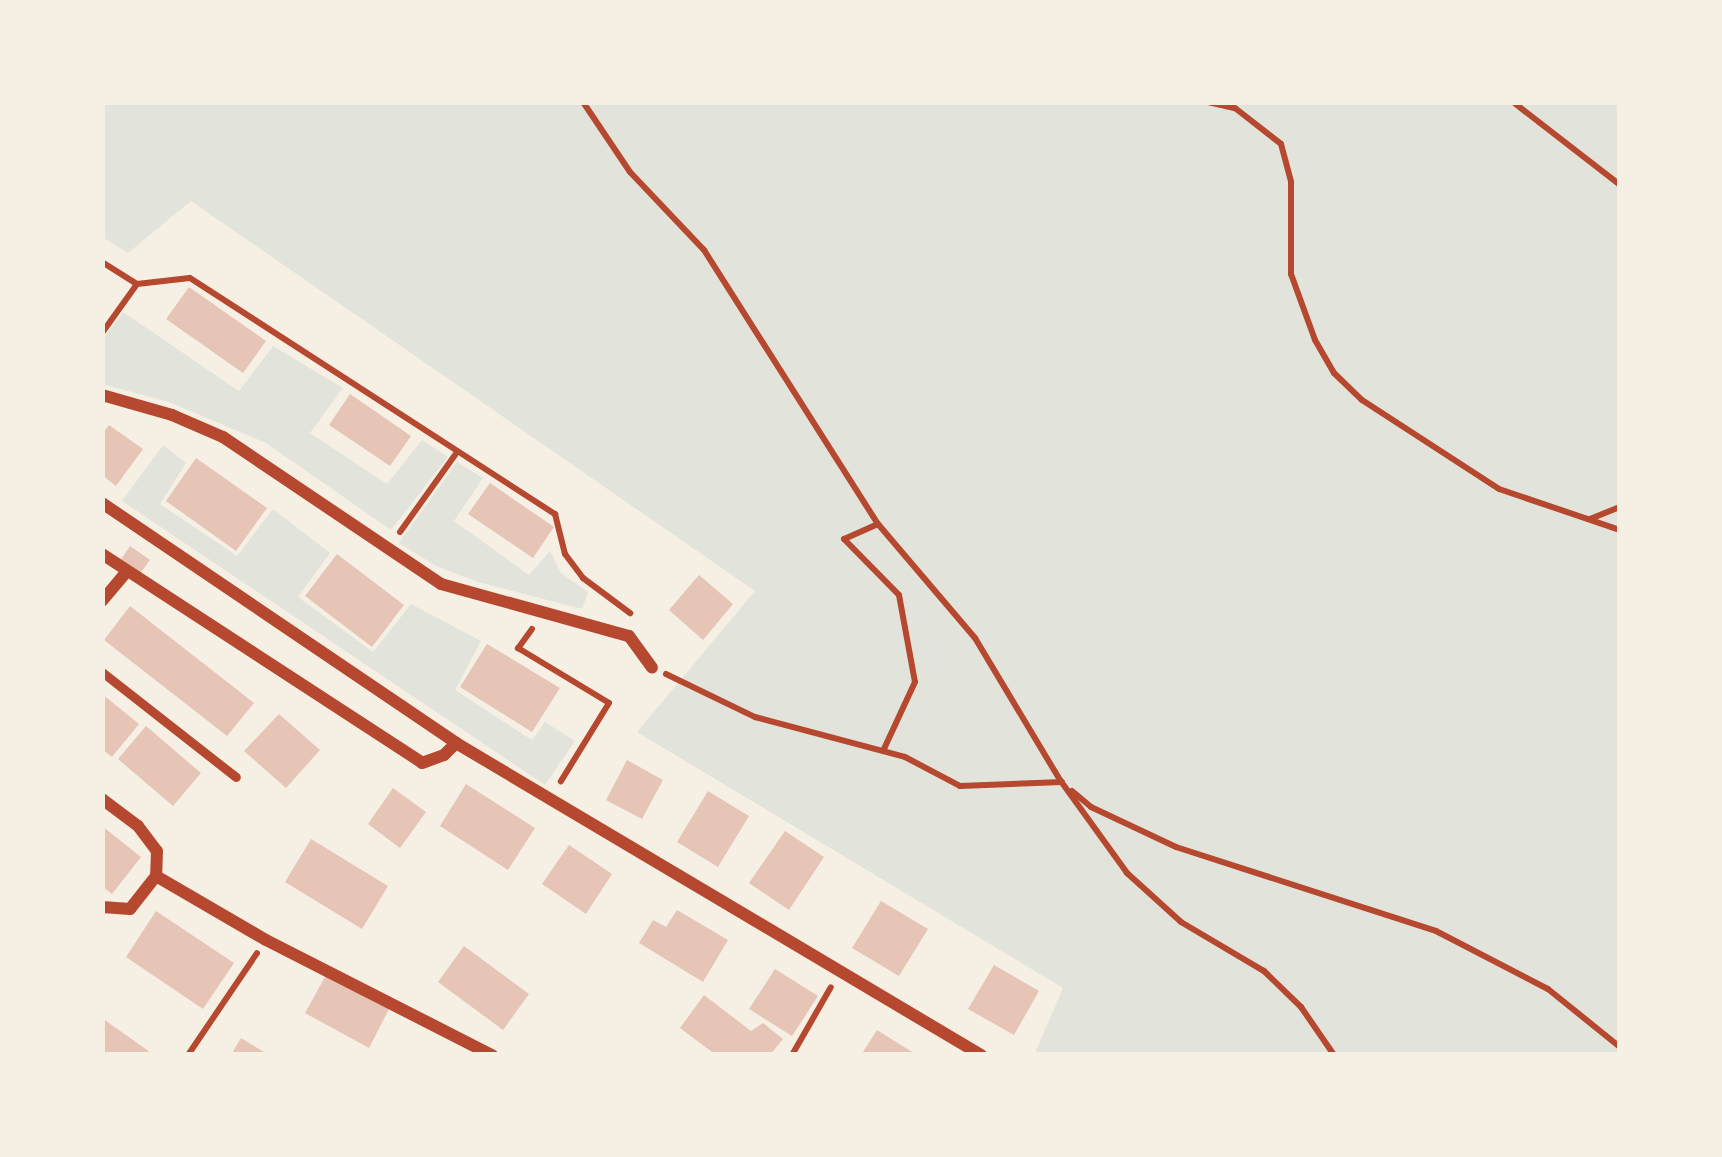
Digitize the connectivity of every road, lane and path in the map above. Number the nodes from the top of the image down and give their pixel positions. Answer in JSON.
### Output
{"nodes":[{"id":1,"x":583,"y":102,"type":"edge"},
{"id":2,"x":1208,"y":102,"type":"edge"},
{"id":3,"x":1513,"y":102,"type":"edge"},
{"id":4,"x":1620,"y":184,"type":"edge"},
{"id":5,"x":102,"y":262,"type":"edge"},
{"id":6,"x":137,"y":284,"type":"junction"},
{"id":7,"x":102,"y":333,"type":"edge"},
{"id":8,"x":102,"y":395,"type":"edge"},
{"id":9,"x":456,"y":454,"type":"junction"},
{"id":10,"x":102,"y":503,"type":"edge"},
{"id":11,"x":1620,"y":507,"type":"edge"},
{"id":12,"x":1588,"y":520,"type":"junction"},
{"id":13,"x":878,"y":524,"type":"junction"},
{"id":14,"x":1620,"y":530,"type":"edge"},
{"id":15,"x":387,"y":550,"type":"junction"},
{"id":16,"x":102,"y":554,"type":"edge"},
{"id":17,"x":126,"y":572,"type":"junction"},
{"id":18,"x":102,"y":601,"type":"edge"},
{"id":19,"x":537,"y":622,"type":"dead end"},
{"id":20,"x":628,"y":636,"type":"junction"},
{"id":21,"x":652,"y":668,"type":"joint"},
{"id":22,"x":102,"y":672,"type":"edge"},
{"id":23,"x":456,"y":743,"type":"junction"},
{"id":24,"x":883,"y":752,"type":"junction"},
{"id":25,"x":236,"y":777,"type":"dead end"},
{"id":26,"x":1060,"y":780,"type":"junction"},
{"id":27,"x":102,"y":799,"type":"edge"},
{"id":28,"x":549,"y":800,"type":"junction"},
{"id":29,"x":155,"y":876,"type":"junction"},
{"id":30,"x":102,"y":907,"type":"edge"},
{"id":31,"x":266,"y":940,"type":"junction"},
{"id":32,"x":832,"y":983,"type":"dead end"},
{"id":33,"x":1620,"y":1047,"type":"edge"},
{"id":34,"x":188,"y":1055,"type":"edge"},
{"id":35,"x":492,"y":1055,"type":"edge"},
{"id":36,"x":792,"y":1055,"type":"edge"},
{"id":37,"x":981,"y":1055,"type":"edge"},
{"id":38,"x":1334,"y":1055,"type":"edge"}],
"edges":[{"from":1,"to":13,"type":"path"},
{"from":2,"to":12,"type":"path"},
{"from":3,"to":4,"type":"path"},
{"from":5,"to":6,"type":"path"},
{"from":6,"to":7,"type":"path"},
{"from":6,"to":9,"type":"path"},
{"from":8,"to":15,"type":"street"},
{"from":9,"to":15,"type":"path"},
{"from":9,"to":20,"type":"path"},
{"from":10,"to":23,"type":"street"},
{"from":11,"to":12,"type":"path"},
{"from":12,"to":14,"type":"path"},
{"from":13,"to":24,"type":"path"},
{"from":13,"to":26,"type":"path"},
{"from":15,"to":20,"type":"street"},
{"from":16,"to":17,"type":"street"},
{"from":17,"to":18,"type":"street"},
{"from":17,"to":23,"type":"street"},
{"from":19,"to":28,"type":"path"},
{"from":20,"to":21,"type":"street"},
{"from":21,"to":24,"type":"path"},
{"from":22,"to":25,"type":"lane"},
{"from":23,"to":28,"type":"street"},
{"from":24,"to":26,"type":"path"},
{"from":26,"to":33,"type":"path"},
{"from":26,"to":38,"type":"path"},
{"from":27,"to":29,"type":"street"},
{"from":28,"to":37,"type":"street"},
{"from":29,"to":30,"type":"street"},
{"from":29,"to":31,"type":"street"},
{"from":31,"to":34,"type":"path"},
{"from":31,"to":35,"type":"street"},
{"from":32,"to":36,"type":"path"}]}
